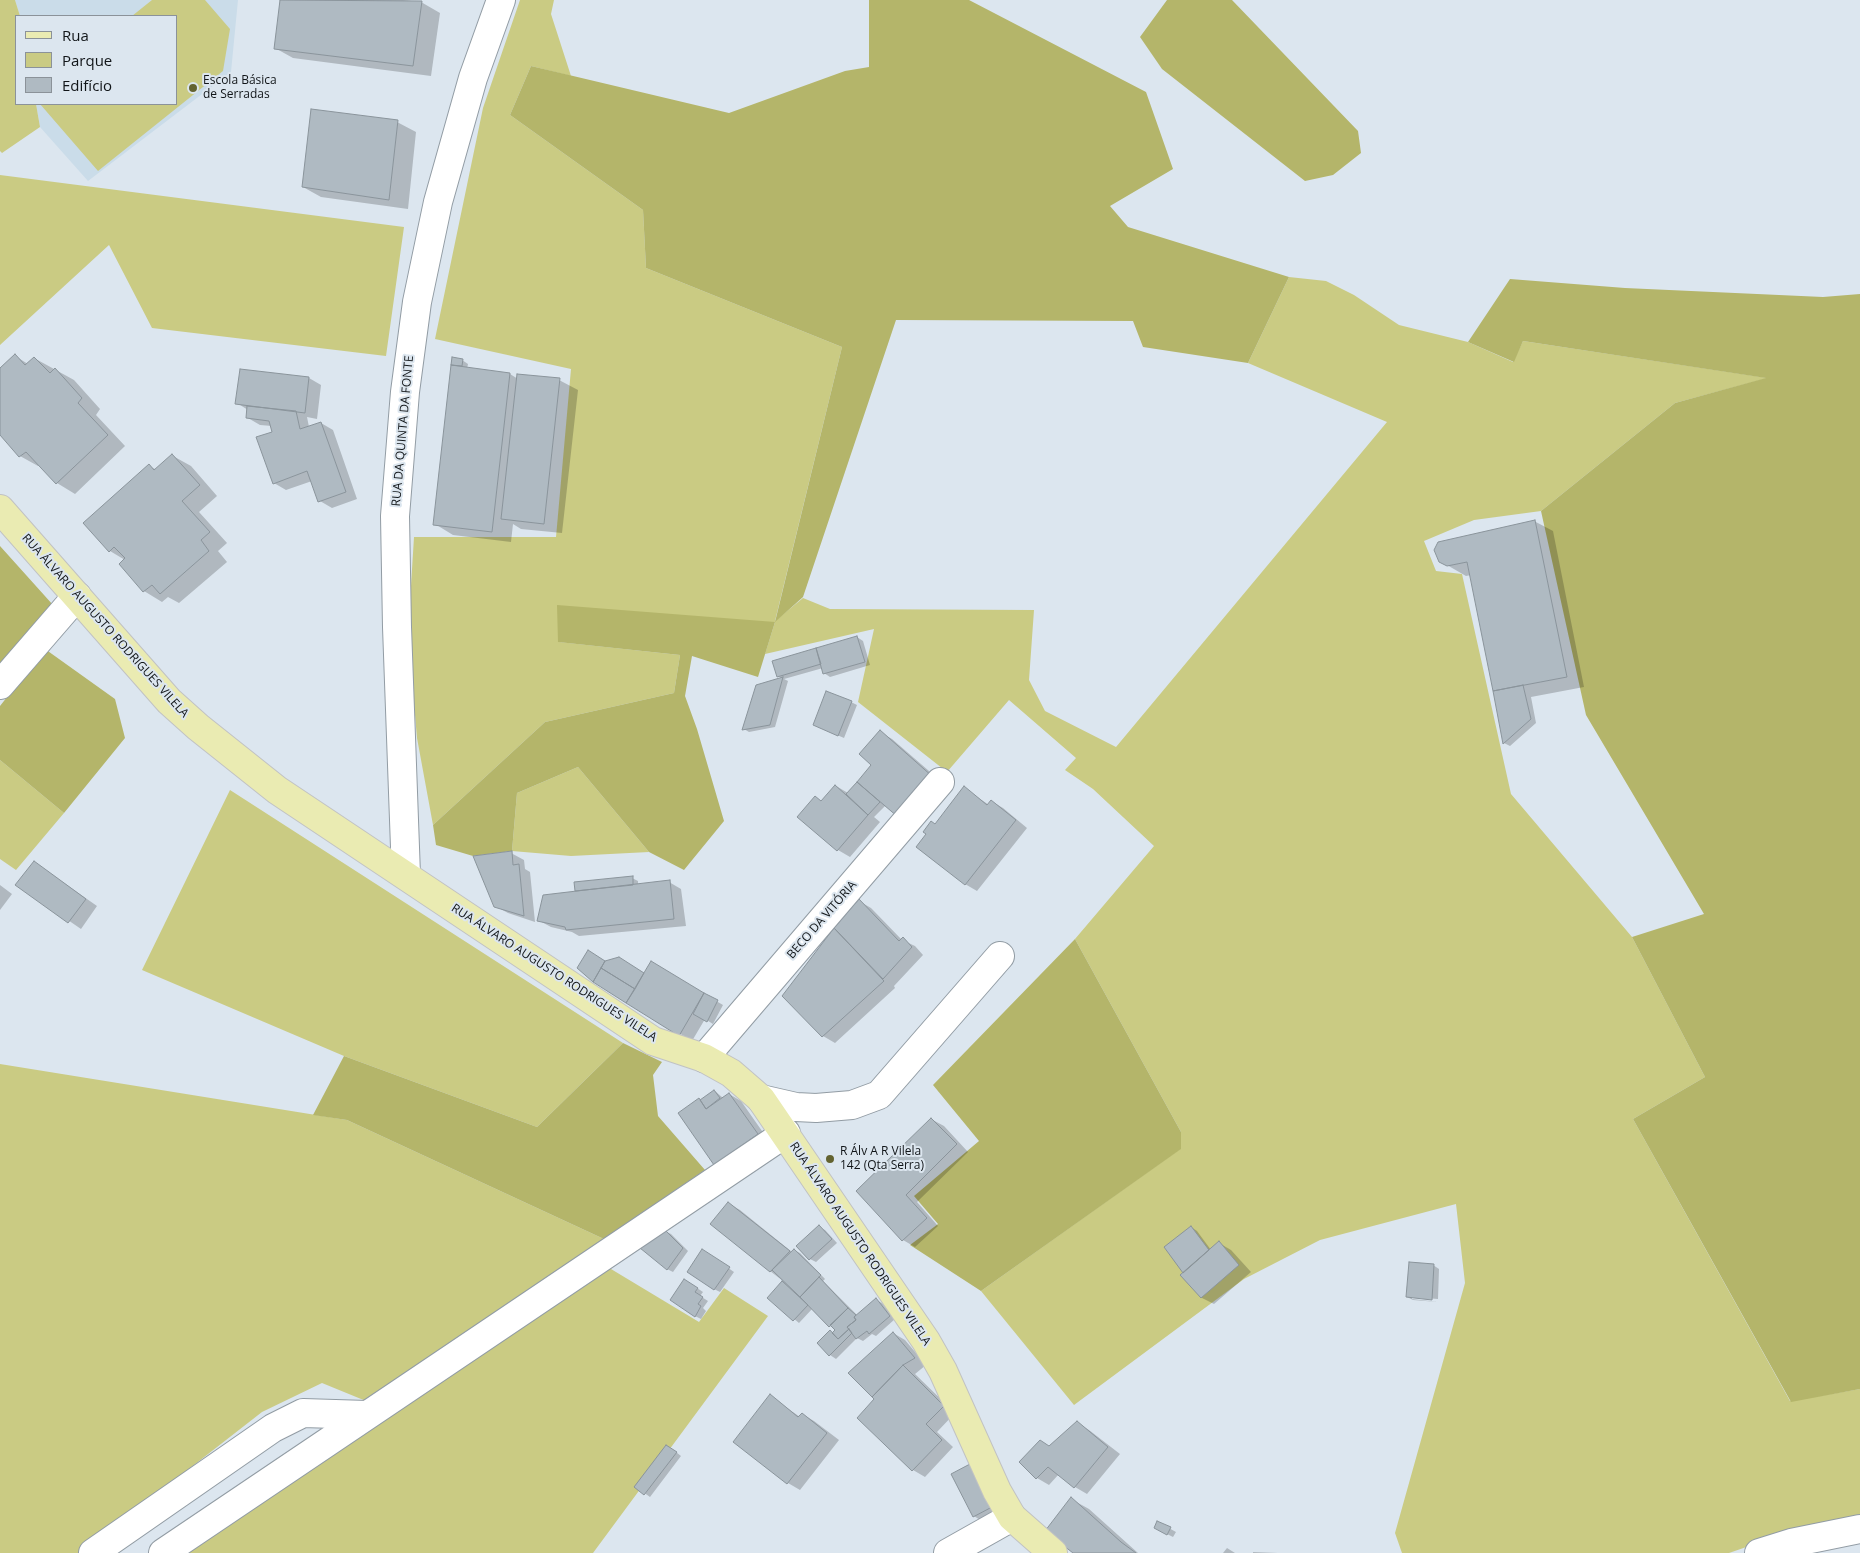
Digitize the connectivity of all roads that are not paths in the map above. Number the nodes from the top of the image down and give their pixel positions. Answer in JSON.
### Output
{"nodes":[{"id":1,"x":501,"y":0,"type":"edge"},
{"id":2,"x":0,"y":510,"type":"edge"},
{"id":3,"x":76,"y":596,"type":"junction"},
{"id":4,"x":0,"y":685,"type":"edge"},
{"id":5,"x":940,"y":782,"type":"dead end"},
{"id":6,"x":406,"y":874,"type":"junction"},
{"id":7,"x":1000,"y":956,"type":"dead end"},
{"id":8,"x":704,"y":1058,"type":"junction"},
{"id":9,"x":761,"y":1099,"type":"junction"},
{"id":10,"x":786,"y":1133,"type":"junction"},
{"id":11,"x":368,"y":1415,"type":"junction"},
{"id":12,"x":1012,"y":1516,"type":"junction"},
{"id":13,"x":1860,"y":1529,"type":"edge"},
{"id":14,"x":93,"y":1553,"type":"edge"},
{"id":15,"x":163,"y":1553,"type":"edge"},
{"id":16,"x":948,"y":1553,"type":"edge"},
{"id":17,"x":1053,"y":1553,"type":"edge"},
{"id":18,"x":1759,"y":1553,"type":"edge"}],
"edges":[{"from":1,"to":6,"type":"street","name":"RUA DA QUINTA DA FONTE"},
{"from":2,"to":3,"type":"main road","name":"RUA ÁLVARO AUGUSTO RODRIGUES VILELA"},
{"from":3,"to":4,"type":"street"},
{"from":3,"to":6,"type":"main road","name":"RUA ÁLVARO AUGUSTO RODRIGUES VILELA"},
{"from":5,"to":8,"type":"street","name":"BECO DA VITÓRIA"},
{"from":6,"to":8,"type":"main road","name":"RUA ÁLVARO AUGUSTO RODRIGUES VILELA"},
{"from":7,"to":9,"type":"street"},
{"from":8,"to":9,"type":"main road","name":"RUA ÁLVARO AUGUSTO RODRIGUES VILELA"},
{"from":9,"to":10,"type":"main road","name":"RUA ÁLVARO AUGUSTO RODRIGUES VILELA"},
{"from":10,"to":11,"type":"street"},
{"from":10,"to":12,"type":"main road","name":"RUA ÁLVARO AUGUSTO RODRIGUES VILELA"},
{"from":11,"to":14,"type":"street"},
{"from":11,"to":15,"type":"street"},
{"from":12,"to":16,"type":"street"},
{"from":12,"to":17,"type":"main road","name":"RUA ÁLVARO AUGUSTO RODRIGUES VILELA"},
{"from":13,"to":18,"type":"street"}]}
